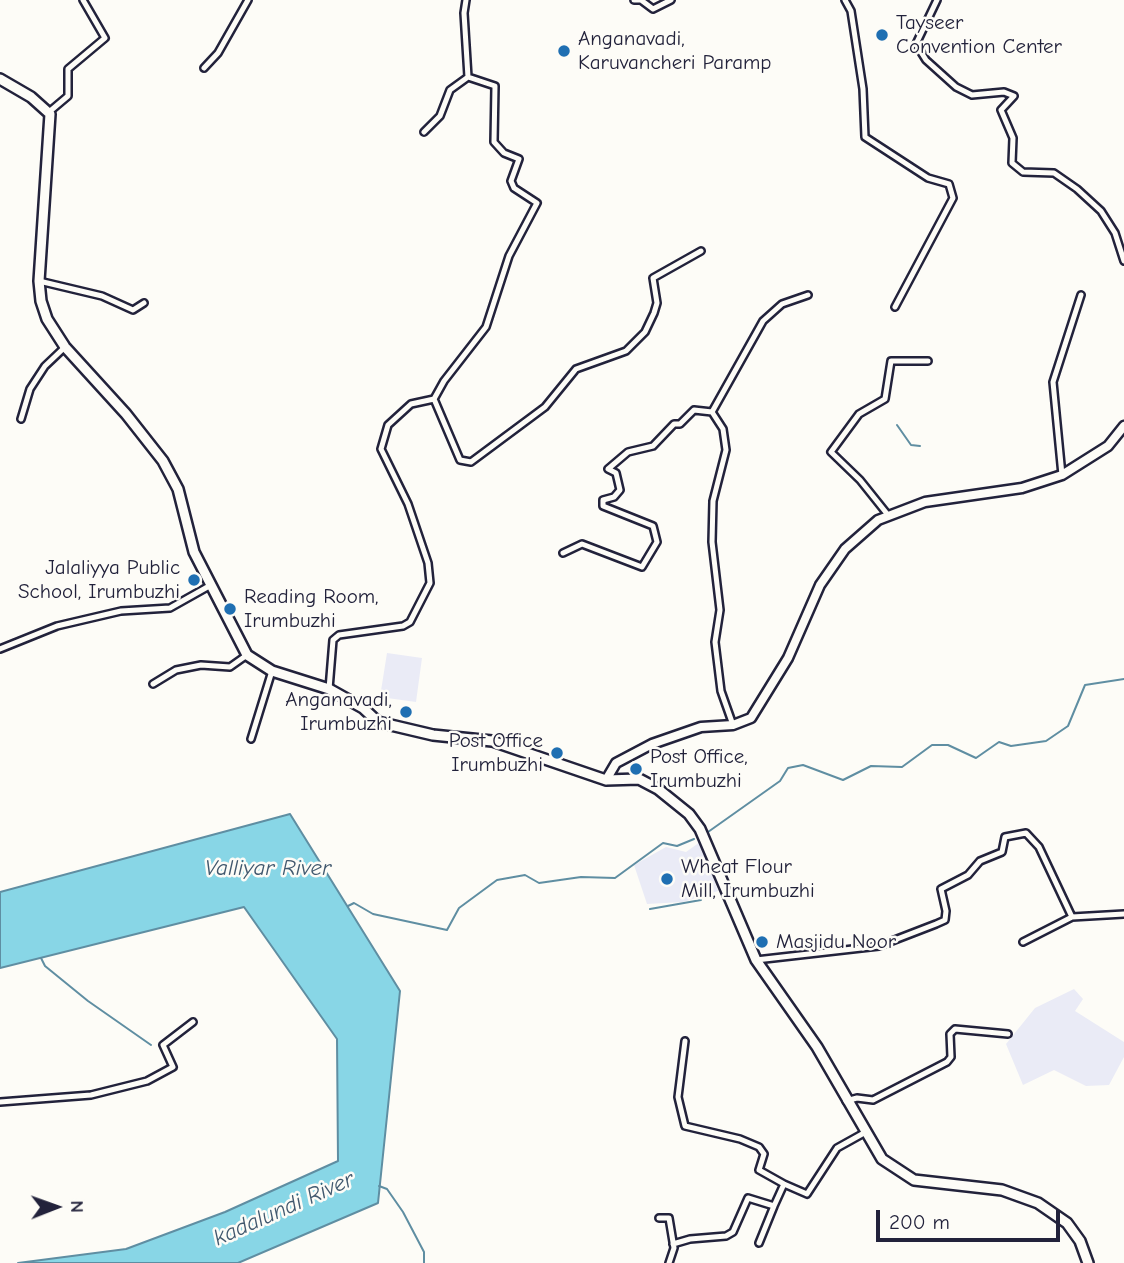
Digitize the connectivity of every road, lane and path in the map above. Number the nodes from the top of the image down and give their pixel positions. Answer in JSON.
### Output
{"nodes":[{"id":1,"x":83,"y":0,"type":"edge"},
{"id":2,"x":248,"y":0,"type":"edge"},
{"id":3,"x":466,"y":0,"type":"edge"},
{"id":4,"x":634,"y":0,"type":"edge"},
{"id":5,"x":671,"y":0,"type":"edge"},
{"id":6,"x":845,"y":0,"type":"edge"},
{"id":7,"x":937,"y":0,"type":"edge"},
{"id":8,"x":204,"y":68,"type":"dead end"},
{"id":9,"x":468,"y":77,"type":"junction"},
{"id":10,"x":0,"y":79,"type":"edge"},
{"id":11,"x":48,"y":113,"type":"junction"},
{"id":12,"x":424,"y":132,"type":"dead end"},
{"id":13,"x":1124,"y":240,"type":"edge"},
{"id":14,"x":1118,"y":245,"type":"junction"},
{"id":15,"x":701,"y":251,"type":"dead end"},
{"id":16,"x":1124,"y":261,"type":"edge"},
{"id":17,"x":39,"y":281,"type":"junction"},
{"id":18,"x":808,"y":295,"type":"dead end"},
{"id":19,"x":1081,"y":295,"type":"dead end"},
{"id":20,"x":144,"y":303,"type":"dead end"},
{"id":21,"x":895,"y":307,"type":"dead end"},
{"id":22,"x":65,"y":347,"type":"junction"},
{"id":23,"x":928,"y":361,"type":"dead end"},
{"id":24,"x":434,"y":399,"type":"junction"},
{"id":25,"x":712,"y":412,"type":"junction"},
{"id":26,"x":21,"y":419,"type":"dead end"},
{"id":27,"x":1124,"y":426,"type":"edge"},
{"id":28,"x":1062,"y":475,"type":"junction"},
{"id":29,"x":888,"y":515,"type":"junction"},
{"id":30,"x":563,"y":553,"type":"dead end"},
{"id":31,"x":211,"y":585,"type":"junction"},
{"id":32,"x":0,"y":649,"type":"edge"},
{"id":33,"x":247,"y":655,"type":"junction"},
{"id":34,"x":272,"y":671,"type":"junction"},
{"id":35,"x":153,"y":684,"type":"dead end"},
{"id":36,"x":329,"y":689,"type":"junction"},
{"id":37,"x":733,"y":725,"type":"junction"},
{"id":38,"x":251,"y":739,"type":"dead end"},
{"id":39,"x":607,"y":779,"type":"junction"},
{"id":40,"x":1124,"y":914,"type":"edge"},
{"id":41,"x":1072,"y":917,"type":"junction"},
{"id":42,"x":1023,"y":942,"type":"dead end"},
{"id":43,"x":756,"y":960,"type":"junction"},
{"id":44,"x":193,"y":1022,"type":"dead end"},
{"id":45,"x":1008,"y":1034,"type":"dead end"},
{"id":46,"x":685,"y":1041,"type":"dead end"},
{"id":47,"x":846,"y":1101,"type":"junction"},
{"id":48,"x":0,"y":1102,"type":"edge"},
{"id":49,"x":864,"y":1132,"type":"junction"},
{"id":50,"x":783,"y":1184,"type":"junction"},
{"id":51,"x":774,"y":1206,"type":"junction"},
{"id":52,"x":659,"y":1218,"type":"dead end"},
{"id":53,"x":759,"y":1243,"type":"dead end"},
{"id":54,"x":673,"y":1244,"type":"junction"},
{"id":55,"x":669,"y":1263,"type":"edge"},
{"id":56,"x":1088,"y":1263,"type":"edge"}],
"edges":[{"from":1,"to":11,"type":"street"},
{"from":2,"to":8,"type":"street"},
{"from":3,"to":9,"type":"street"},
{"from":4,"to":5,"type":"street"},
{"from":6,"to":21,"type":"street"},
{"from":7,"to":14,"type":"street"},
{"from":9,"to":12,"type":"street"},
{"from":9,"to":24,"type":"street"},
{"from":10,"to":11,"type":"main road"},
{"from":11,"to":17,"type":"main road"},
{"from":13,"to":14,"type":"street"},
{"from":14,"to":16,"type":"street"},
{"from":15,"to":24,"type":"street"},
{"from":17,"to":20,"type":"street"},
{"from":17,"to":22,"type":"main road"},
{"from":18,"to":25,"type":"street"},
{"from":19,"to":28,"type":"street"},
{"from":22,"to":26,"type":"street"},
{"from":22,"to":31,"type":"main road"},
{"from":23,"to":29,"type":"street"},
{"from":24,"to":36,"type":"street"},
{"from":25,"to":30,"type":"street"},
{"from":25,"to":37,"type":"street"},
{"from":27,"to":28,"type":"main road"},
{"from":28,"to":29,"type":"main road"},
{"from":29,"to":37,"type":"main road"},
{"from":31,"to":32,"type":"street"},
{"from":31,"to":33,"type":"main road"},
{"from":33,"to":34,"type":"main road"},
{"from":33,"to":35,"type":"street"},
{"from":34,"to":36,"type":"main road"},
{"from":34,"to":38,"type":"street"},
{"from":36,"to":39,"type":"main road"},
{"from":37,"to":39,"type":"main road"},
{"from":39,"to":43,"type":"main road"},
{"from":40,"to":41,"type":"street"},
{"from":41,"to":42,"type":"street"},
{"from":41,"to":43,"type":"street"},
{"from":43,"to":47,"type":"main road"},
{"from":44,"to":48,"type":"street"},
{"from":45,"to":47,"type":"street"},
{"from":46,"to":50,"type":"street"},
{"from":47,"to":49,"type":"main road"},
{"from":49,"to":50,"type":"street"},
{"from":49,"to":56,"type":"main road"},
{"from":50,"to":51,"type":"street"},
{"from":51,"to":53,"type":"street"},
{"from":51,"to":54,"type":"street"},
{"from":52,"to":54,"type":"street"},
{"from":54,"to":55,"type":"street"}]}
